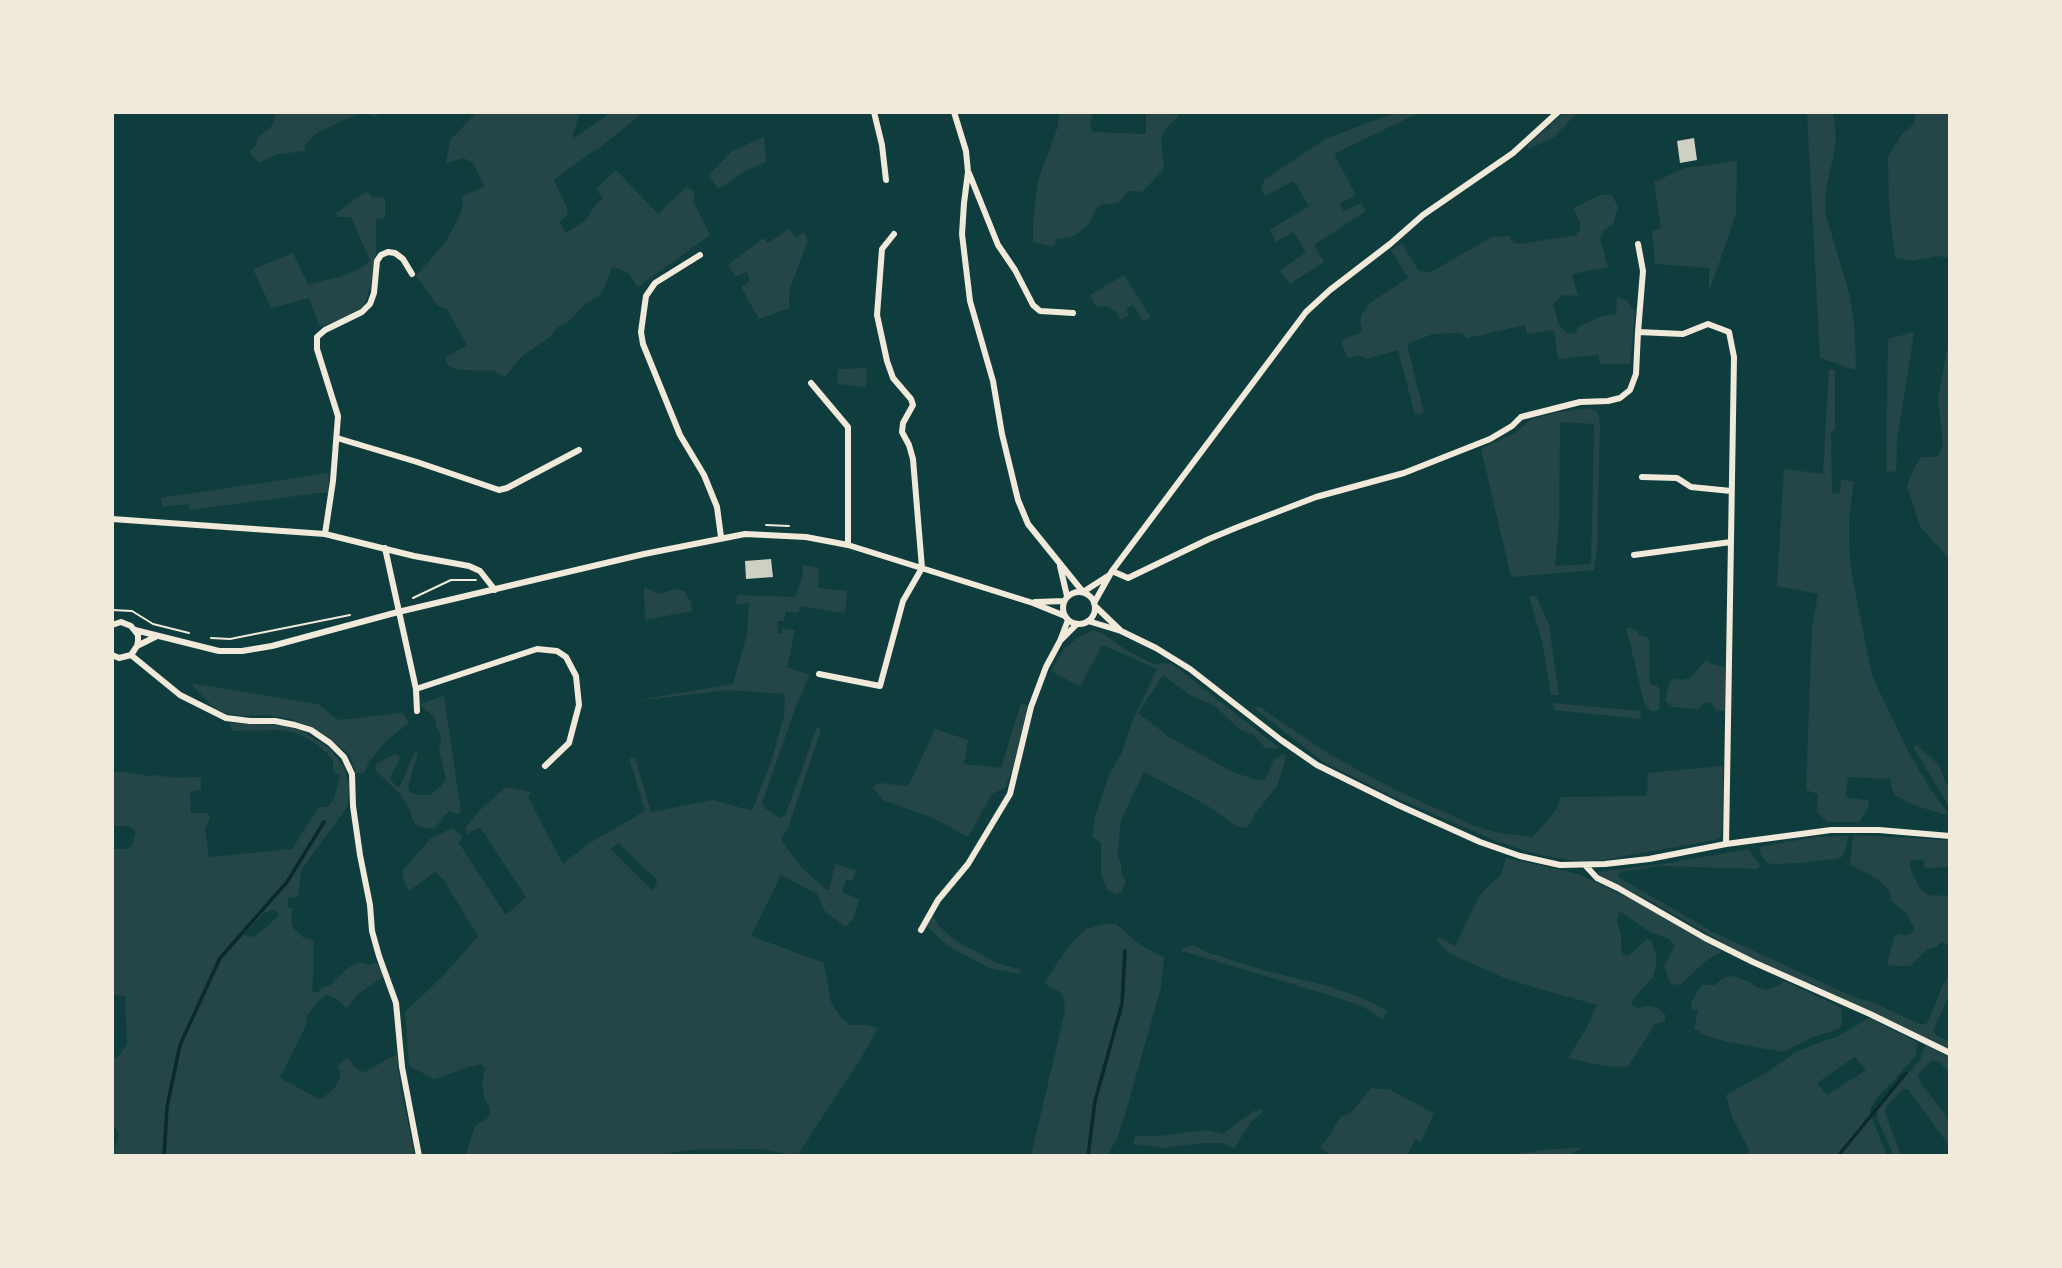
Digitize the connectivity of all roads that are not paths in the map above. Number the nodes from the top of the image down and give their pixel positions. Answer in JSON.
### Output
{"nodes":[{"id":1,"x":874,"y":112,"type":"edge"},
{"id":2,"x":954,"y":112,"type":"edge"},
{"id":3,"x":1558,"y":112,"type":"edge"},
{"id":4,"x":968,"y":172,"type":"junction"},
{"id":5,"x":886,"y":180,"type":"dead end"},
{"id":6,"x":894,"y":234,"type":"dead end"},
{"id":7,"x":1638,"y":244,"type":"dead end"},
{"id":8,"x":700,"y":255,"type":"dead end"},
{"id":9,"x":412,"y":274,"type":"dead end"},
{"id":10,"x":1073,"y":313,"type":"dead end"},
{"id":11,"x":1638,"y":332,"type":"junction"},
{"id":12,"x":811,"y":383,"type":"dead end"},
{"id":13,"x":337,"y":438,"type":"junction"},
{"id":14,"x":579,"y":450,"type":"dead end"},
{"id":15,"x":1643,"y":477,"type":"dead end"},
{"id":16,"x":1731,"y":491,"type":"junction"},
{"id":17,"x":112,"y":519,"type":"edge"},
{"id":18,"x":325,"y":534,"type":"junction"},
{"id":19,"x":721,"y":537,"type":"junction"},
{"id":20,"x":1731,"y":542,"type":"junction"},
{"id":21,"x":848,"y":545,"type":"junction"},
{"id":22,"x":385,"y":548,"type":"junction"},
{"id":23,"x":1634,"y":555,"type":"dead end"},
{"id":24,"x":1060,"y":566,"type":"junction"},
{"id":25,"x":922,"y":568,"type":"junction"},
{"id":26,"x":1110,"y":574,"type":"junction"},
{"id":27,"x":495,"y":590,"type":"junction"},
{"id":28,"x":1083,"y":592,"type":"junction"},
{"id":29,"x":1066,"y":598,"type":"junction"},
{"id":30,"x":1033,"y":603,"type":"junction"},
{"id":31,"x":1095,"y":605,"type":"junction"},
{"id":32,"x":397,"y":608,"type":"junction"},
{"id":33,"x":1066,"y":618,"type":"junction"},
{"id":34,"x":1088,"y":621,"type":"junction"},
{"id":35,"x":1077,"y":624,"type":"junction"},
{"id":36,"x":112,"y":625,"type":"edge"},
{"id":37,"x":135,"y":630,"type":"junction"},
{"id":38,"x":1121,"y":631,"type":"junction"},
{"id":39,"x":157,"y":636,"type":"junction"},
{"id":40,"x":1060,"y":641,"type":"junction"},
{"id":41,"x":137,"y":646,"type":"junction"},
{"id":42,"x":112,"y":655,"type":"edge"},
{"id":43,"x":131,"y":655,"type":"junction"},
{"id":44,"x":819,"y":674,"type":"dead end"},
{"id":45,"x":416,"y":689,"type":"junction"},
{"id":46,"x":417,"y":711,"type":"dead end"},
{"id":47,"x":545,"y":766,"type":"dead end"},
{"id":48,"x":1950,"y":836,"type":"edge"},
{"id":49,"x":1726,"y":844,"type":"junction"},
{"id":50,"x":1585,"y":865,"type":"junction"},
{"id":51,"x":921,"y":930,"type":"dead end"},
{"id":52,"x":1950,"y":1053,"type":"edge"},
{"id":53,"x":419,"y":1156,"type":"edge"}],
"edges":[{"from":1,"to":5,"type":"street"},
{"from":2,"to":4,"type":"street"},
{"from":3,"to":26,"type":"street"},
{"from":4,"to":10,"type":"street"},
{"from":4,"to":24,"type":"street"},
{"from":6,"to":25,"type":"street"},
{"from":7,"to":11,"type":"street"},
{"from":8,"to":19,"type":"street"},
{"from":9,"to":13,"type":"street"},
{"from":11,"to":16,"type":"street"},
{"from":11,"to":26,"type":"street"},
{"from":12,"to":21,"type":"street"},
{"from":13,"to":14,"type":"street"},
{"from":13,"to":18,"type":"street"},
{"from":15,"to":16,"type":"street"},
{"from":16,"to":20,"type":"street"},
{"from":17,"to":18,"type":"street"},
{"from":18,"to":22,"type":"street"},
{"from":19,"to":21,"type":"street"},
{"from":19,"to":27,"type":"street"},
{"from":20,"to":23,"type":"street"},
{"from":20,"to":49,"type":"street"},
{"from":21,"to":25,"type":"street"},
{"from":22,"to":27,"type":"street"},
{"from":22,"to":32,"type":"street"},
{"from":24,"to":28,"type":"street"},
{"from":24,"to":29,"type":"street"},
{"from":25,"to":30,"type":"street"},
{"from":25,"to":44,"type":"street"},
{"from":26,"to":28,"type":"street"},
{"from":26,"to":31,"type":"street"},
{"from":27,"to":32,"type":"street"},
{"from":28,"to":29,"type":"street"},
{"from":28,"to":31,"type":"street"},
{"from":29,"to":30,"type":"street"},
{"from":29,"to":33,"type":"street"},
{"from":30,"to":33,"type":"street"},
{"from":31,"to":34,"type":"street"},
{"from":31,"to":38,"type":"street"},
{"from":32,"to":39,"type":"street"},
{"from":32,"to":45,"type":"street"},
{"from":33,"to":35,"type":"street"},
{"from":33,"to":40,"type":"street"},
{"from":34,"to":35,"type":"street"},
{"from":34,"to":38,"type":"street"},
{"from":35,"to":40,"type":"street"},
{"from":36,"to":37,"type":"street"},
{"from":37,"to":39,"type":"street"},
{"from":37,"to":41,"type":"street"},
{"from":38,"to":50,"type":"street"},
{"from":39,"to":41,"type":"street"},
{"from":40,"to":51,"type":"street"},
{"from":41,"to":43,"type":"street"},
{"from":42,"to":43,"type":"street"},
{"from":43,"to":53,"type":"street"},
{"from":45,"to":46,"type":"street"},
{"from":45,"to":47,"type":"street"},
{"from":48,"to":49,"type":"street"},
{"from":49,"to":50,"type":"street"},
{"from":50,"to":52,"type":"street"}]}
